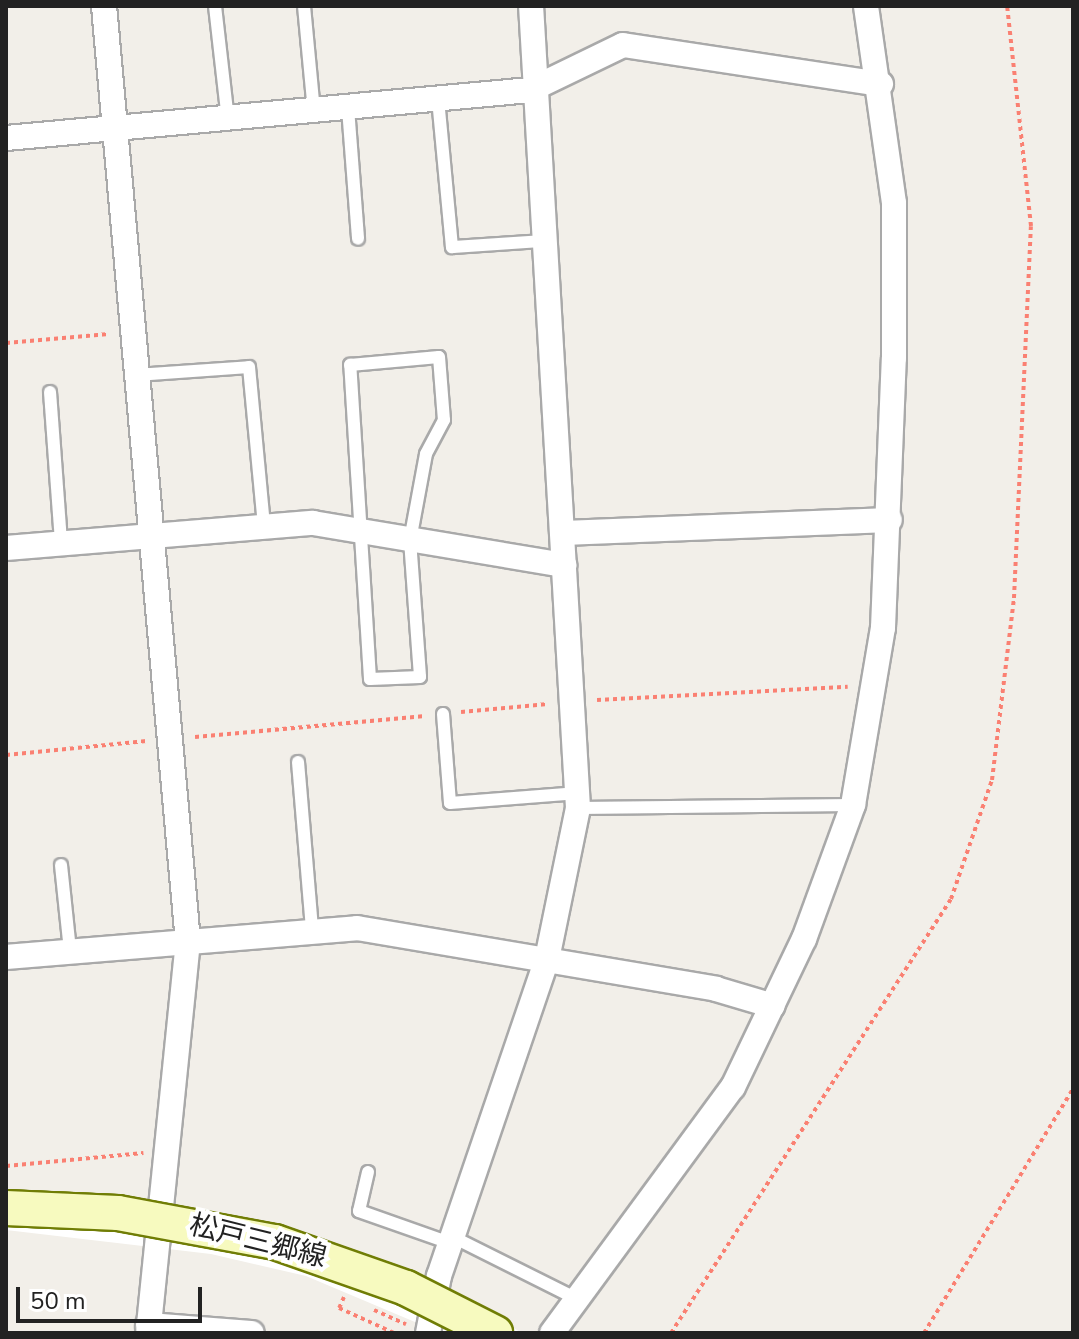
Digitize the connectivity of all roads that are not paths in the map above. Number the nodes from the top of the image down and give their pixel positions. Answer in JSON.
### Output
{"nodes":[{"id":1,"x":104,"y":6,"type":"edge"},
{"id":2,"x":215,"y":6,"type":"edge"},
{"id":3,"x":304,"y":6,"type":"edge"},
{"id":4,"x":531,"y":6,"type":"edge"},
{"id":5,"x":866,"y":6,"type":"edge"},
{"id":6,"x":881,"y":84,"type":"junction"},
{"id":7,"x":530,"y":90,"type":"junction"},
{"id":8,"x":438,"y":99,"type":"junction"},
{"id":9,"x":348,"y":108,"type":"junction"},
{"id":10,"x":314,"y":112,"type":"junction"},
{"id":11,"x":228,"y":120,"type":"junction"},
{"id":12,"x":115,"y":129,"type":"junction"},
{"id":13,"x":6,"y":138,"type":"edge"},
{"id":14,"x":358,"y":239,"type":"dead end"},
{"id":15,"x":542,"y":241,"type":"junction"},
{"id":16,"x":136,"y":375,"type":"junction"},
{"id":17,"x":50,"y":392,"type":"dead end"},
{"id":18,"x":890,"y":520,"type":"junction"},
{"id":19,"x":264,"y":527,"type":"junction"},
{"id":20,"x":361,"y":530,"type":"junction"},
{"id":21,"x":563,"y":533,"type":"junction"},
{"id":22,"x":151,"y":536,"type":"junction"},
{"id":23,"x":410,"y":540,"type":"junction"},
{"id":24,"x":61,"y":543,"type":"junction"},
{"id":25,"x":6,"y":548,"type":"edge"},
{"id":26,"x":565,"y":565,"type":"junction"},
{"id":27,"x":443,"y":714,"type":"dead end"},
{"id":28,"x":298,"y":762,"type":"dead end"},
{"id":29,"x":578,"y":800,"type":"junction"},
{"id":30,"x":853,"y":805,"type":"junction"},
{"id":31,"x":61,"y":865,"type":"dead end"},
{"id":32,"x":312,"y":930,"type":"junction"},
{"id":33,"x":188,"y":941,"type":"junction"},
{"id":34,"x":70,"y":951,"type":"junction"},
{"id":35,"x":6,"y":957,"type":"edge"},
{"id":36,"x":547,"y":959,"type":"junction"},
{"id":37,"x":773,"y":1006,"type":"junction"},
{"id":38,"x":368,"y":1172,"type":"dead end"},
{"id":39,"x":6,"y":1208,"type":"edge"},
{"id":40,"x":452,"y":1240,"type":"junction"},
{"id":41,"x":577,"y":1299,"type":"junction"},
{"id":42,"x":148,"y":1329,"type":"edge"},
{"id":43,"x":420,"y":1330,"type":"edge"},
{"id":44,"x":252,"y":1333,"type":"edge"},
{"id":45,"x":495,"y":1333,"type":"edge"},
{"id":46,"x":552,"y":1333,"type":"edge"}],
"edges":[{"from":1,"to":12,"type":"street"},
{"from":2,"to":11,"type":"lane"},
{"from":3,"to":10,"type":"lane"},
{"from":4,"to":7,"type":"street"},
{"from":5,"to":6,"type":"street"},
{"from":6,"to":7,"type":"street"},
{"from":6,"to":18,"type":"street"},
{"from":7,"to":8,"type":"street"},
{"from":7,"to":15,"type":"street"},
{"from":8,"to":9,"type":"street"},
{"from":8,"to":15,"type":"lane"},
{"from":9,"to":10,"type":"street"},
{"from":9,"to":14,"type":"lane"},
{"from":10,"to":11,"type":"street"},
{"from":11,"to":12,"type":"street"},
{"from":12,"to":13,"type":"street"},
{"from":12,"to":16,"type":"street"},
{"from":15,"to":21,"type":"street"},
{"from":16,"to":19,"type":"lane"},
{"from":16,"to":22,"type":"street"},
{"from":17,"to":24,"type":"lane"},
{"from":18,"to":21,"type":"street"},
{"from":18,"to":30,"type":"street"},
{"from":19,"to":20,"type":"street"},
{"from":19,"to":22,"type":"street"},
{"from":20,"to":23,"type":"street"},
{"from":20,"to":23,"type":"lane"},
{"from":20,"to":23,"type":"lane"},
{"from":21,"to":26,"type":"street"},
{"from":22,"to":24,"type":"street"},
{"from":22,"to":33,"type":"street"},
{"from":23,"to":26,"type":"street"},
{"from":24,"to":25,"type":"street"},
{"from":26,"to":29,"type":"street"},
{"from":27,"to":29,"type":"lane"},
{"from":28,"to":32,"type":"lane"},
{"from":29,"to":30,"type":"lane"},
{"from":29,"to":36,"type":"street"},
{"from":30,"to":37,"type":"street"},
{"from":31,"to":34,"type":"lane"},
{"from":32,"to":33,"type":"street"},
{"from":32,"to":36,"type":"street"},
{"from":33,"to":34,"type":"street"},
{"from":33,"to":42,"type":"street"},
{"from":34,"to":35,"type":"street"},
{"from":36,"to":37,"type":"street"},
{"from":36,"to":40,"type":"street"},
{"from":37,"to":41,"type":"street"},
{"from":38,"to":40,"type":"lane"},
{"from":39,"to":45,"type":"main road","name":"松戸三郷線","bridge":true},
{"from":40,"to":41,"type":"lane"},
{"from":40,"to":43,"type":"street"},
{"from":41,"to":46,"type":"street"},
{"from":42,"to":44,"type":"street"}]}
